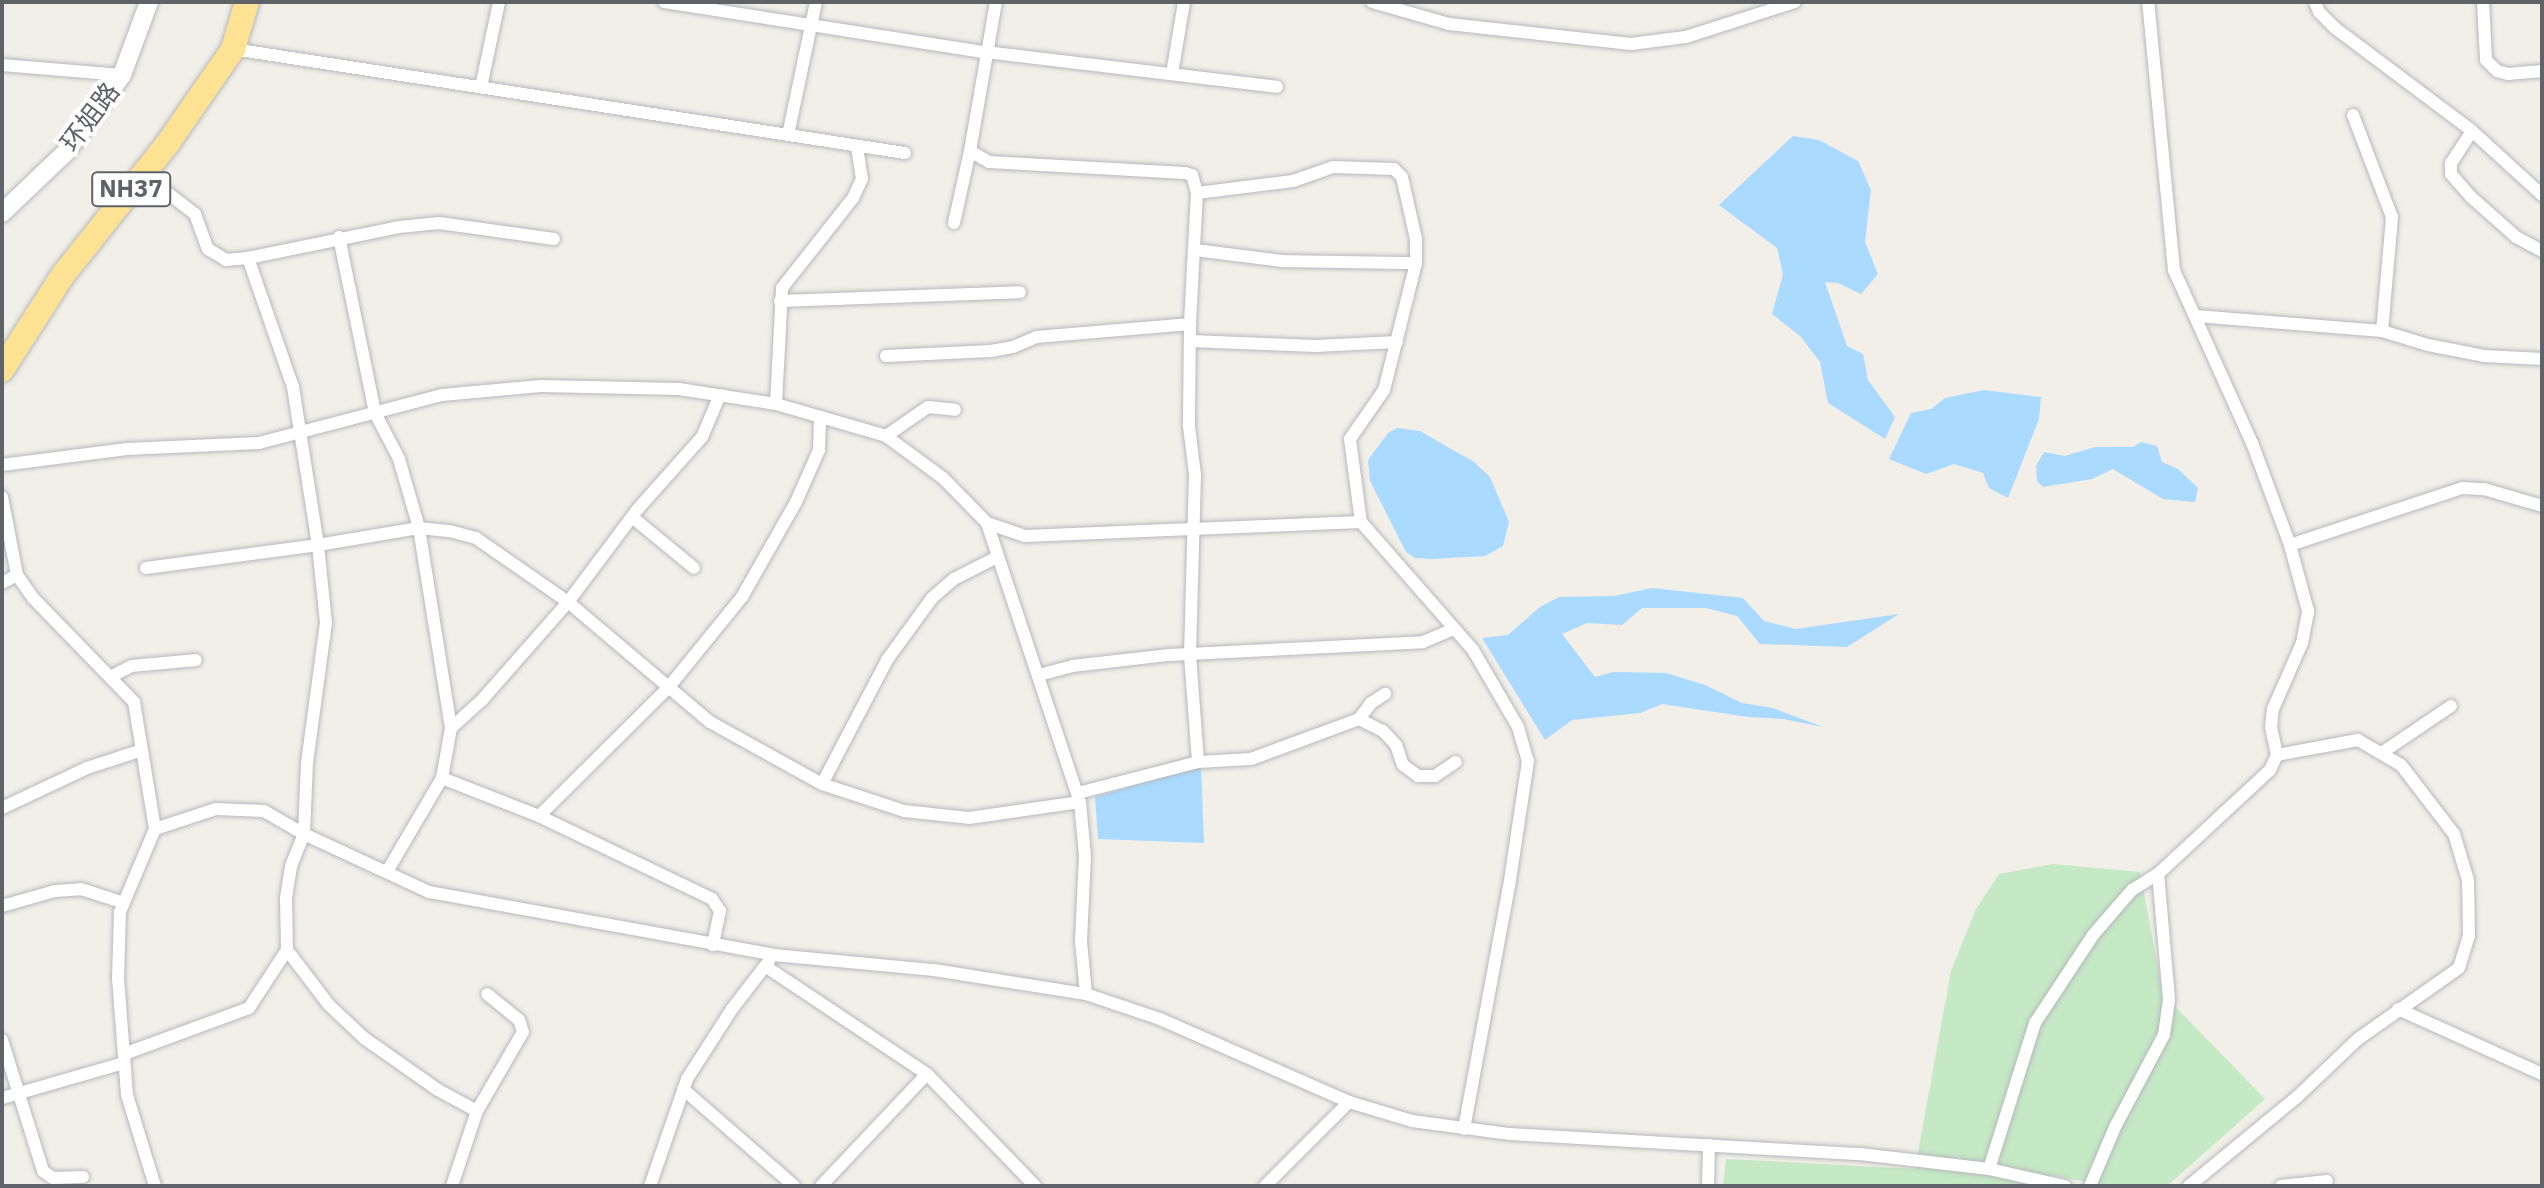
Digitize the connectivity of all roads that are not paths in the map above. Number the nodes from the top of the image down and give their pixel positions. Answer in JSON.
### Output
{"nodes":[{"id":1,"x":149,"y":2,"type":"edge"},
{"id":2,"x":247,"y":2,"type":"edge"},
{"id":3,"x":499,"y":2,"type":"edge"},
{"id":4,"x":664,"y":2,"type":"edge"},
{"id":5,"x":816,"y":2,"type":"edge"},
{"id":6,"x":996,"y":2,"type":"edge"},
{"id":7,"x":1184,"y":2,"type":"edge"},
{"id":8,"x":1372,"y":2,"type":"edge"},
{"id":9,"x":1795,"y":2,"type":"edge"},
{"id":10,"x":2148,"y":2,"type":"edge"},
{"id":11,"x":2315,"y":2,"type":"edge"},
{"id":12,"x":2483,"y":2,"type":"edge"},
{"id":13,"x":811,"y":25,"type":"junction"},
{"id":14,"x":233,"y":49,"type":"junction"},
{"id":15,"x":985,"y":52,"type":"junction"},
{"id":16,"x":2,"y":65,"type":"edge"},
{"id":17,"x":2542,"y":71,"type":"edge"},
{"id":18,"x":1172,"y":74,"type":"junction"},
{"id":19,"x":122,"y":75,"type":"junction"},
{"id":20,"x":481,"y":87,"type":"junction"},
{"id":21,"x":1277,"y":87,"type":"dead end"},
{"id":22,"x":2353,"y":115,"type":"dead end"},
{"id":23,"x":2472,"y":131,"type":"junction"},
{"id":24,"x":788,"y":135,"type":"junction"},
{"id":25,"x":857,"y":146,"type":"junction"},
{"id":26,"x":970,"y":151,"type":"junction"},
{"id":27,"x":905,"y":153,"type":"dead end"},
{"id":28,"x":143,"y":174,"type":"junction"},
{"id":29,"x":1197,"y":193,"type":"junction"},
{"id":30,"x":2542,"y":195,"type":"edge"},
{"id":31,"x":2,"y":213,"type":"edge"},
{"id":32,"x":954,"y":223,"type":"dead end"},
{"id":33,"x":339,"y":237,"type":"junction"},
{"id":34,"x":554,"y":239,"type":"dead end"},
{"id":35,"x":1195,"y":250,"type":"junction"},
{"id":36,"x":2542,"y":251,"type":"edge"},
{"id":37,"x":248,"y":258,"type":"junction"},
{"id":38,"x":1416,"y":263,"type":"junction"},
{"id":39,"x":1020,"y":292,"type":"dead end"},
{"id":40,"x":780,"y":301,"type":"junction"},
{"id":41,"x":2196,"y":316,"type":"junction"},
{"id":42,"x":1190,"y":324,"type":"junction"},
{"id":43,"x":2382,"y":331,"type":"junction"},
{"id":44,"x":1190,"y":341,"type":"junction"},
{"id":45,"x":1397,"y":342,"type":"junction"},
{"id":46,"x":886,"y":356,"type":"dead end"},
{"id":47,"x":2542,"y":359,"type":"edge"},
{"id":48,"x":2,"y":370,"type":"edge"},
{"id":49,"x":720,"y":395,"type":"junction"},
{"id":50,"x":776,"y":404,"type":"junction"},
{"id":51,"x":955,"y":410,"type":"dead end"},
{"id":52,"x":375,"y":413,"type":"junction"},
{"id":53,"x":820,"y":417,"type":"junction"},
{"id":54,"x":298,"y":433,"type":"junction"},
{"id":55,"x":886,"y":436,"type":"junction"},
{"id":56,"x":2,"y":465,"type":"edge"},
{"id":57,"x":2,"y":497,"type":"edge"},
{"id":58,"x":2542,"y":506,"type":"edge"},
{"id":59,"x":632,"y":517,"type":"junction"},
{"id":60,"x":1361,"y":522,"type":"junction"},
{"id":61,"x":987,"y":523,"type":"junction"},
{"id":62,"x":419,"y":528,"type":"junction"},
{"id":63,"x":1195,"y":529,"type":"junction"},
{"id":64,"x":318,"y":545,"type":"junction"},
{"id":65,"x":2290,"y":545,"type":"junction"},
{"id":66,"x":997,"y":557,"type":"junction"},
{"id":67,"x":146,"y":568,"type":"dead end"},
{"id":68,"x":694,"y":568,"type":"dead end"},
{"id":69,"x":17,"y":575,"type":"junction"},
{"id":70,"x":2,"y":583,"type":"edge"},
{"id":71,"x":568,"y":602,"type":"junction"},
{"id":72,"x":1454,"y":629,"type":"junction"},
{"id":73,"x":1190,"y":655,"type":"junction"},
{"id":74,"x":196,"y":660,"type":"dead end"},
{"id":75,"x":1039,"y":675,"type":"junction"},
{"id":76,"x":112,"y":676,"type":"junction"},
{"id":77,"x":668,"y":688,"type":"junction"},
{"id":78,"x":1385,"y":694,"type":"dead end"},
{"id":79,"x":2451,"y":706,"type":"dead end"},
{"id":80,"x":1359,"y":719,"type":"junction"},
{"id":81,"x":451,"y":728,"type":"junction"},
{"id":82,"x":142,"y":750,"type":"junction"},
{"id":83,"x":2383,"y":752,"type":"junction"},
{"id":84,"x":2277,"y":755,"type":"junction"},
{"id":85,"x":1198,"y":762,"type":"junction"},
{"id":86,"x":1456,"y":762,"type":"dead end"},
{"id":87,"x":442,"y":778,"type":"junction"},
{"id":88,"x":822,"y":784,"type":"junction"},
{"id":89,"x":1079,"y":797,"type":"junction"},
{"id":90,"x":2,"y":808,"type":"edge"},
{"id":91,"x":539,"y":816,"type":"junction"},
{"id":92,"x":155,"y":829,"type":"junction"},
{"id":93,"x":304,"y":834,"type":"junction"},
{"id":94,"x":388,"y":870,"type":"junction"},
{"id":95,"x":2158,"y":874,"type":"junction"},
{"id":96,"x":124,"y":903,"type":"junction"},
{"id":97,"x":2,"y":906,"type":"edge"},
{"id":98,"x":713,"y":945,"type":"junction"},
{"id":99,"x":287,"y":950,"type":"junction"},
{"id":100,"x":774,"y":955,"type":"junction"},
{"id":101,"x":765,"y":966,"type":"junction"},
{"id":102,"x":487,"y":994,"type":"dead end"},
{"id":103,"x":1086,"y":994,"type":"junction"},
{"id":104,"x":2398,"y":1009,"type":"junction"},
{"id":105,"x":2,"y":1040,"type":"edge"},
{"id":106,"x":124,"y":1058,"type":"junction"},
{"id":107,"x":927,"y":1074,"type":"junction"},
{"id":108,"x":2542,"y":1074,"type":"edge"},
{"id":109,"x":683,"y":1089,"type":"junction"},
{"id":110,"x":16,"y":1094,"type":"junction"},
{"id":111,"x":2,"y":1098,"type":"edge"},
{"id":112,"x":1349,"y":1102,"type":"junction"},
{"id":113,"x":477,"y":1111,"type":"junction"},
{"id":114,"x":1464,"y":1129,"type":"junction"},
{"id":115,"x":1709,"y":1145,"type":"junction"},
{"id":116,"x":1989,"y":1169,"type":"junction"},
{"id":117,"x":83,"y":1177,"type":"dead end"},
{"id":118,"x":2327,"y":1181,"type":"dead end"},
{"id":119,"x":2057,"y":1185,"type":"edge"},
{"id":120,"x":155,"y":1186,"type":"edge"},
{"id":121,"x":452,"y":1186,"type":"edge"},
{"id":122,"x":650,"y":1186,"type":"edge"},
{"id":123,"x":794,"y":1186,"type":"edge"},
{"id":124,"x":821,"y":1186,"type":"edge"},
{"id":125,"x":1035,"y":1186,"type":"edge"},
{"id":126,"x":1265,"y":1186,"type":"edge"},
{"id":127,"x":1708,"y":1186,"type":"edge"},
{"id":128,"x":2090,"y":1186,"type":"edge"},
{"id":129,"x":2189,"y":1186,"type":"edge"},
{"id":130,"x":2281,"y":1186,"type":"edge"}],
"edges":[{"from":1,"to":19,"type":"street","name":"环姐路"},
{"from":2,"to":14,"type":"highway","number":"NH37"},
{"from":3,"to":20,"type":"street"},
{"from":4,"to":13,"type":"street"},
{"from":5,"to":13,"type":"street"},
{"from":6,"to":15,"type":"street"},
{"from":7,"to":18,"type":"street"},
{"from":8,"to":9,"type":"street"},
{"from":10,"to":41,"type":"street"},
{"from":11,"to":23,"type":"street"},
{"from":12,"to":17,"type":"street"},
{"from":13,"to":15,"type":"street"},
{"from":13,"to":24,"type":"street"},
{"from":14,"to":20,"type":"street"},
{"from":14,"to":28,"type":"highway","number":"NH37"},
{"from":15,"to":18,"type":"street"},
{"from":15,"to":26,"type":"street"},
{"from":16,"to":19,"type":"street"},
{"from":18,"to":21,"type":"street"},
{"from":19,"to":31,"type":"street","name":"环姐路"},
{"from":20,"to":24,"type":"street"},
{"from":22,"to":43,"type":"street"},
{"from":23,"to":30,"type":"street"},
{"from":23,"to":36,"type":"street"},
{"from":24,"to":25,"type":"street"},
{"from":25,"to":27,"type":"street"},
{"from":25,"to":40,"type":"street"},
{"from":26,"to":29,"type":"street"},
{"from":26,"to":32,"type":"street"},
{"from":28,"to":37,"type":"street"},
{"from":28,"to":48,"type":"highway","number":"NH37"},
{"from":29,"to":35,"type":"street"},
{"from":29,"to":38,"type":"street"},
{"from":33,"to":34,"type":"street"},
{"from":33,"to":37,"type":"street"},
{"from":33,"to":52,"type":"street"},
{"from":35,"to":38,"type":"street"},
{"from":35,"to":42,"type":"street"},
{"from":37,"to":54,"type":"street"},
{"from":38,"to":45,"type":"street"},
{"from":39,"to":40,"type":"street"},
{"from":40,"to":50,"type":"street"},
{"from":41,"to":43,"type":"street"},
{"from":41,"to":65,"type":"street"},
{"from":42,"to":44,"type":"street"},
{"from":42,"to":46,"type":"street"},
{"from":43,"to":47,"type":"street"},
{"from":44,"to":45,"type":"street"},
{"from":44,"to":63,"type":"street"},
{"from":45,"to":60,"type":"street"},
{"from":49,"to":50,"type":"street"},
{"from":49,"to":52,"type":"street"},
{"from":49,"to":59,"type":"street"},
{"from":50,"to":53,"type":"street"},
{"from":51,"to":55,"type":"street"},
{"from":52,"to":54,"type":"street"},
{"from":52,"to":62,"type":"street"},
{"from":53,"to":55,"type":"street"},
{"from":53,"to":77,"type":"street"},
{"from":54,"to":56,"type":"street"},
{"from":54,"to":64,"type":"street"},
{"from":55,"to":61,"type":"street"},
{"from":57,"to":69,"type":"street"},
{"from":58,"to":65,"type":"street"},
{"from":59,"to":68,"type":"street"},
{"from":59,"to":71,"type":"street"},
{"from":60,"to":63,"type":"street"},
{"from":60,"to":72,"type":"street"},
{"from":61,"to":63,"type":"street"},
{"from":61,"to":66,"type":"street"},
{"from":62,"to":64,"type":"street"},
{"from":62,"to":71,"type":"street"},
{"from":62,"to":81,"type":"street"},
{"from":63,"to":73,"type":"street"},
{"from":64,"to":67,"type":"street"},
{"from":64,"to":93,"type":"street"},
{"from":65,"to":84,"type":"street"},
{"from":66,"to":75,"type":"street"},
{"from":66,"to":88,"type":"street"},
{"from":69,"to":70,"type":"street"},
{"from":69,"to":76,"type":"street"},
{"from":71,"to":77,"type":"street"},
{"from":71,"to":81,"type":"street"},
{"from":72,"to":73,"type":"street"},
{"from":72,"to":114,"type":"street"},
{"from":73,"to":75,"type":"street"},
{"from":73,"to":85,"type":"street"},
{"from":74,"to":76,"type":"street"},
{"from":75,"to":89,"type":"street"},
{"from":76,"to":82,"type":"street"},
{"from":77,"to":88,"type":"street"},
{"from":77,"to":91,"type":"street"},
{"from":78,"to":80,"type":"street"},
{"from":79,"to":83,"type":"street"},
{"from":80,"to":85,"type":"street"},
{"from":80,"to":86,"type":"street"},
{"from":81,"to":87,"type":"street"},
{"from":82,"to":90,"type":"street"},
{"from":82,"to":92,"type":"street"},
{"from":83,"to":84,"type":"street"},
{"from":83,"to":104,"type":"street"},
{"from":84,"to":95,"type":"street"},
{"from":85,"to":89,"type":"street"},
{"from":87,"to":91,"type":"street"},
{"from":87,"to":94,"type":"street"},
{"from":88,"to":89,"type":"street"},
{"from":89,"to":103,"type":"street"},
{"from":91,"to":98,"type":"street"},
{"from":92,"to":93,"type":"street"},
{"from":92,"to":96,"type":"street"},
{"from":93,"to":94,"type":"street"},
{"from":93,"to":99,"type":"street"},
{"from":94,"to":98,"type":"street"},
{"from":95,"to":116,"type":"street"},
{"from":95,"to":128,"type":"street"},
{"from":96,"to":97,"type":"street"},
{"from":96,"to":106,"type":"street"},
{"from":98,"to":100,"type":"street"},
{"from":99,"to":106,"type":"street"},
{"from":99,"to":113,"type":"street"},
{"from":100,"to":101,"type":"street"},
{"from":100,"to":103,"type":"street"},
{"from":101,"to":107,"type":"street"},
{"from":101,"to":109,"type":"street"},
{"from":102,"to":113,"type":"street"},
{"from":103,"to":112,"type":"street"},
{"from":104,"to":108,"type":"street"},
{"from":104,"to":129,"type":"street"},
{"from":105,"to":110,"type":"street"},
{"from":106,"to":110,"type":"street"},
{"from":106,"to":120,"type":"street"},
{"from":107,"to":124,"type":"street"},
{"from":107,"to":125,"type":"street"},
{"from":109,"to":122,"type":"street"},
{"from":109,"to":123,"type":"street"},
{"from":110,"to":111,"type":"street"},
{"from":110,"to":117,"type":"street"},
{"from":112,"to":114,"type":"street"},
{"from":112,"to":126,"type":"street"},
{"from":113,"to":121,"type":"street"},
{"from":114,"to":115,"type":"street"},
{"from":115,"to":116,"type":"street"},
{"from":115,"to":127,"type":"street"},
{"from":116,"to":119,"type":"street"},
{"from":118,"to":130,"type":"street"}]}
